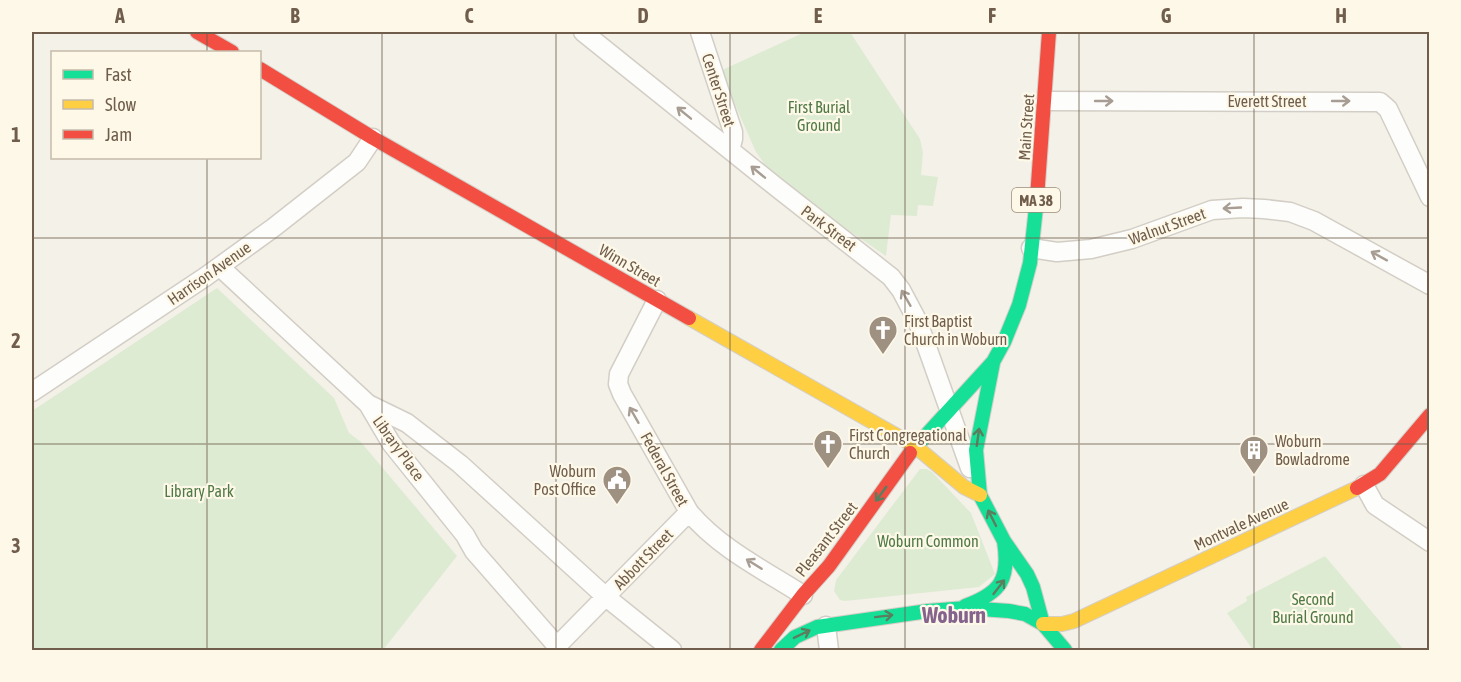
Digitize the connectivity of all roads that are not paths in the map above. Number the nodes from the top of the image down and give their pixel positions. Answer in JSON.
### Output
{"nodes":[{"id":1,"x":201,"y":32,"type":"edge"},
{"id":2,"x":584,"y":32,"type":"edge"},
{"id":3,"x":699,"y":32,"type":"edge"},
{"id":4,"x":1049,"y":32,"type":"edge"},
{"id":5,"x":230,"y":51,"type":"edge"},
{"id":6,"x":261,"y":70,"type":"edge"},
{"id":7,"x":1045,"y":101,"type":"junction"},
{"id":8,"x":373,"y":138,"type":"junction"},
{"id":9,"x":730,"y":150,"type":"junction"},
{"id":10,"x":1430,"y":197,"type":"edge"},
{"id":11,"x":1031,"y":248,"type":"junction"},
{"id":12,"x":220,"y":267,"type":"junction"},
{"id":13,"x":1430,"y":285,"type":"edge"},
{"id":14,"x":657,"y":300,"type":"junction"},
{"id":15,"x":993,"y":362,"type":"junction"},
{"id":16,"x":32,"y":392,"type":"edge"},
{"id":17,"x":368,"y":404,"type":"junction"},
{"id":18,"x":949,"y":411,"type":"junction"},
{"id":19,"x":1430,"y":415,"type":"edge"},
{"id":20,"x":915,"y":446,"type":"junction"},
{"id":21,"x":1364,"y":485,"type":"junction"},
{"id":22,"x":980,"y":495,"type":"junction"},
{"id":23,"x":689,"y":512,"type":"junction"},
{"id":24,"x":1004,"y":542,"type":"junction"},
{"id":25,"x":1430,"y":542,"type":"edge"},
{"id":26,"x":829,"y":566,"type":"junction"},
{"id":27,"x":823,"y":590,"type":"dead end"},
{"id":28,"x":803,"y":595,"type":"junction"},
{"id":29,"x":606,"y":597,"type":"junction"},
{"id":30,"x":958,"y":608,"type":"junction"},
{"id":31,"x":825,"y":617,"type":"junction"},
{"id":32,"x":1043,"y":624,"type":"junction"},
{"id":33,"x":783,"y":650,"type":"edge"},
{"id":34,"x":672,"y":651,"type":"edge"},
{"id":35,"x":761,"y":651,"type":"edge"},
{"id":36,"x":829,"y":651,"type":"edge"},
{"id":37,"x":1065,"y":651,"type":"edge"}],
"edges":[{"from":1,"to":5,"type":"main road"},
{"from":9,"to":2,"type":"street","name":"Park Street","one_way":true},
{"from":3,"to":9,"type":"street","name":"Center Street"},
{"from":4,"to":7,"type":"main road","name":"Main Street","number":"MA 38"},
{"from":6,"to":8,"type":"main road","name":"Winn Street"},
{"from":7,"to":10,"type":"street","name":"Everett Street","one_way":true},
{"from":7,"to":11,"type":"main road","name":"Main Street","number":"MA 38"},
{"from":8,"to":12,"type":"street","name":"Harrison Avenue"},
{"from":8,"to":14,"type":"main road","name":"Winn Street"},
{"from":18,"to":9,"type":"street","name":"Park Street","one_way":true},
{"from":13,"to":11,"type":"street","name":"Walnut Street","one_way":true},
{"from":11,"to":15,"type":"main road","name":"Main Street","number":"MA 38"},
{"from":12,"to":16,"type":"street","name":"Harrison Avenue"},
{"from":12,"to":17,"type":"street"},
{"from":14,"to":20,"type":"main road","name":"Winn Street"},
{"from":23,"to":14,"type":"street","name":"Federal Street","one_way":true},
{"from":15,"to":18,"type":"main road","name":"Main Street","number":"MA 38"},
{"from":22,"to":15,"type":"main road","name":"Main Street","number":"MA 38","one_way":true},
{"from":17,"to":29,"type":"street","name":"Library Place"},
{"from":17,"to":29,"type":"street","name":"Library Place"},
{"from":18,"to":20,"type":"main road","name":"Main Street","number":"MA 38"},
{"from":18,"to":22,"type":"street","name":"Park Street"},
{"from":19,"to":21,"type":"main road","name":"Montvale Avenue"},
{"from":20,"to":22,"type":"main road","name":"Winn Street"},
{"from":20,"to":26,"type":"main road","name":"Pleasant Street","number":"MA 38","one_way":true},
{"from":21,"to":25,"type":"street"},
{"from":21,"to":32,"type":"main road","name":"Montvale Avenue"},
{"from":24,"to":22,"type":"main road","name":"Main Street","number":"MA 38","one_way":true},
{"from":28,"to":23,"type":"street","name":"Federal Street","one_way":true},
{"from":23,"to":29,"type":"street","name":"Abbott Street"},
{"from":30,"to":24,"type":"main road","one_way":true},
{"from":24,"to":32,"type":"main road","name":"Main Street","number":"MA 38"},
{"from":26,"to":27,"type":"main road","number":"MA 38"},
{"from":26,"to":28,"type":"main road","name":"Pleasant Street"},
{"from":28,"to":35,"type":"main road","name":"Pleasant Street"},
{"from":29,"to":34,"type":"street","name":"Abbott Street"},
{"from":31,"to":30,"type":"main road","number":"MA 38","one_way":true},
{"from":30,"to":32,"type":"main road","number":"MA 38"},
{"from":33,"to":31,"type":"main road","one_way":true},
{"from":31,"to":36,"type":"street"},
{"from":32,"to":37,"type":"main road","name":"Main Street","number":"MA 38"}]}
